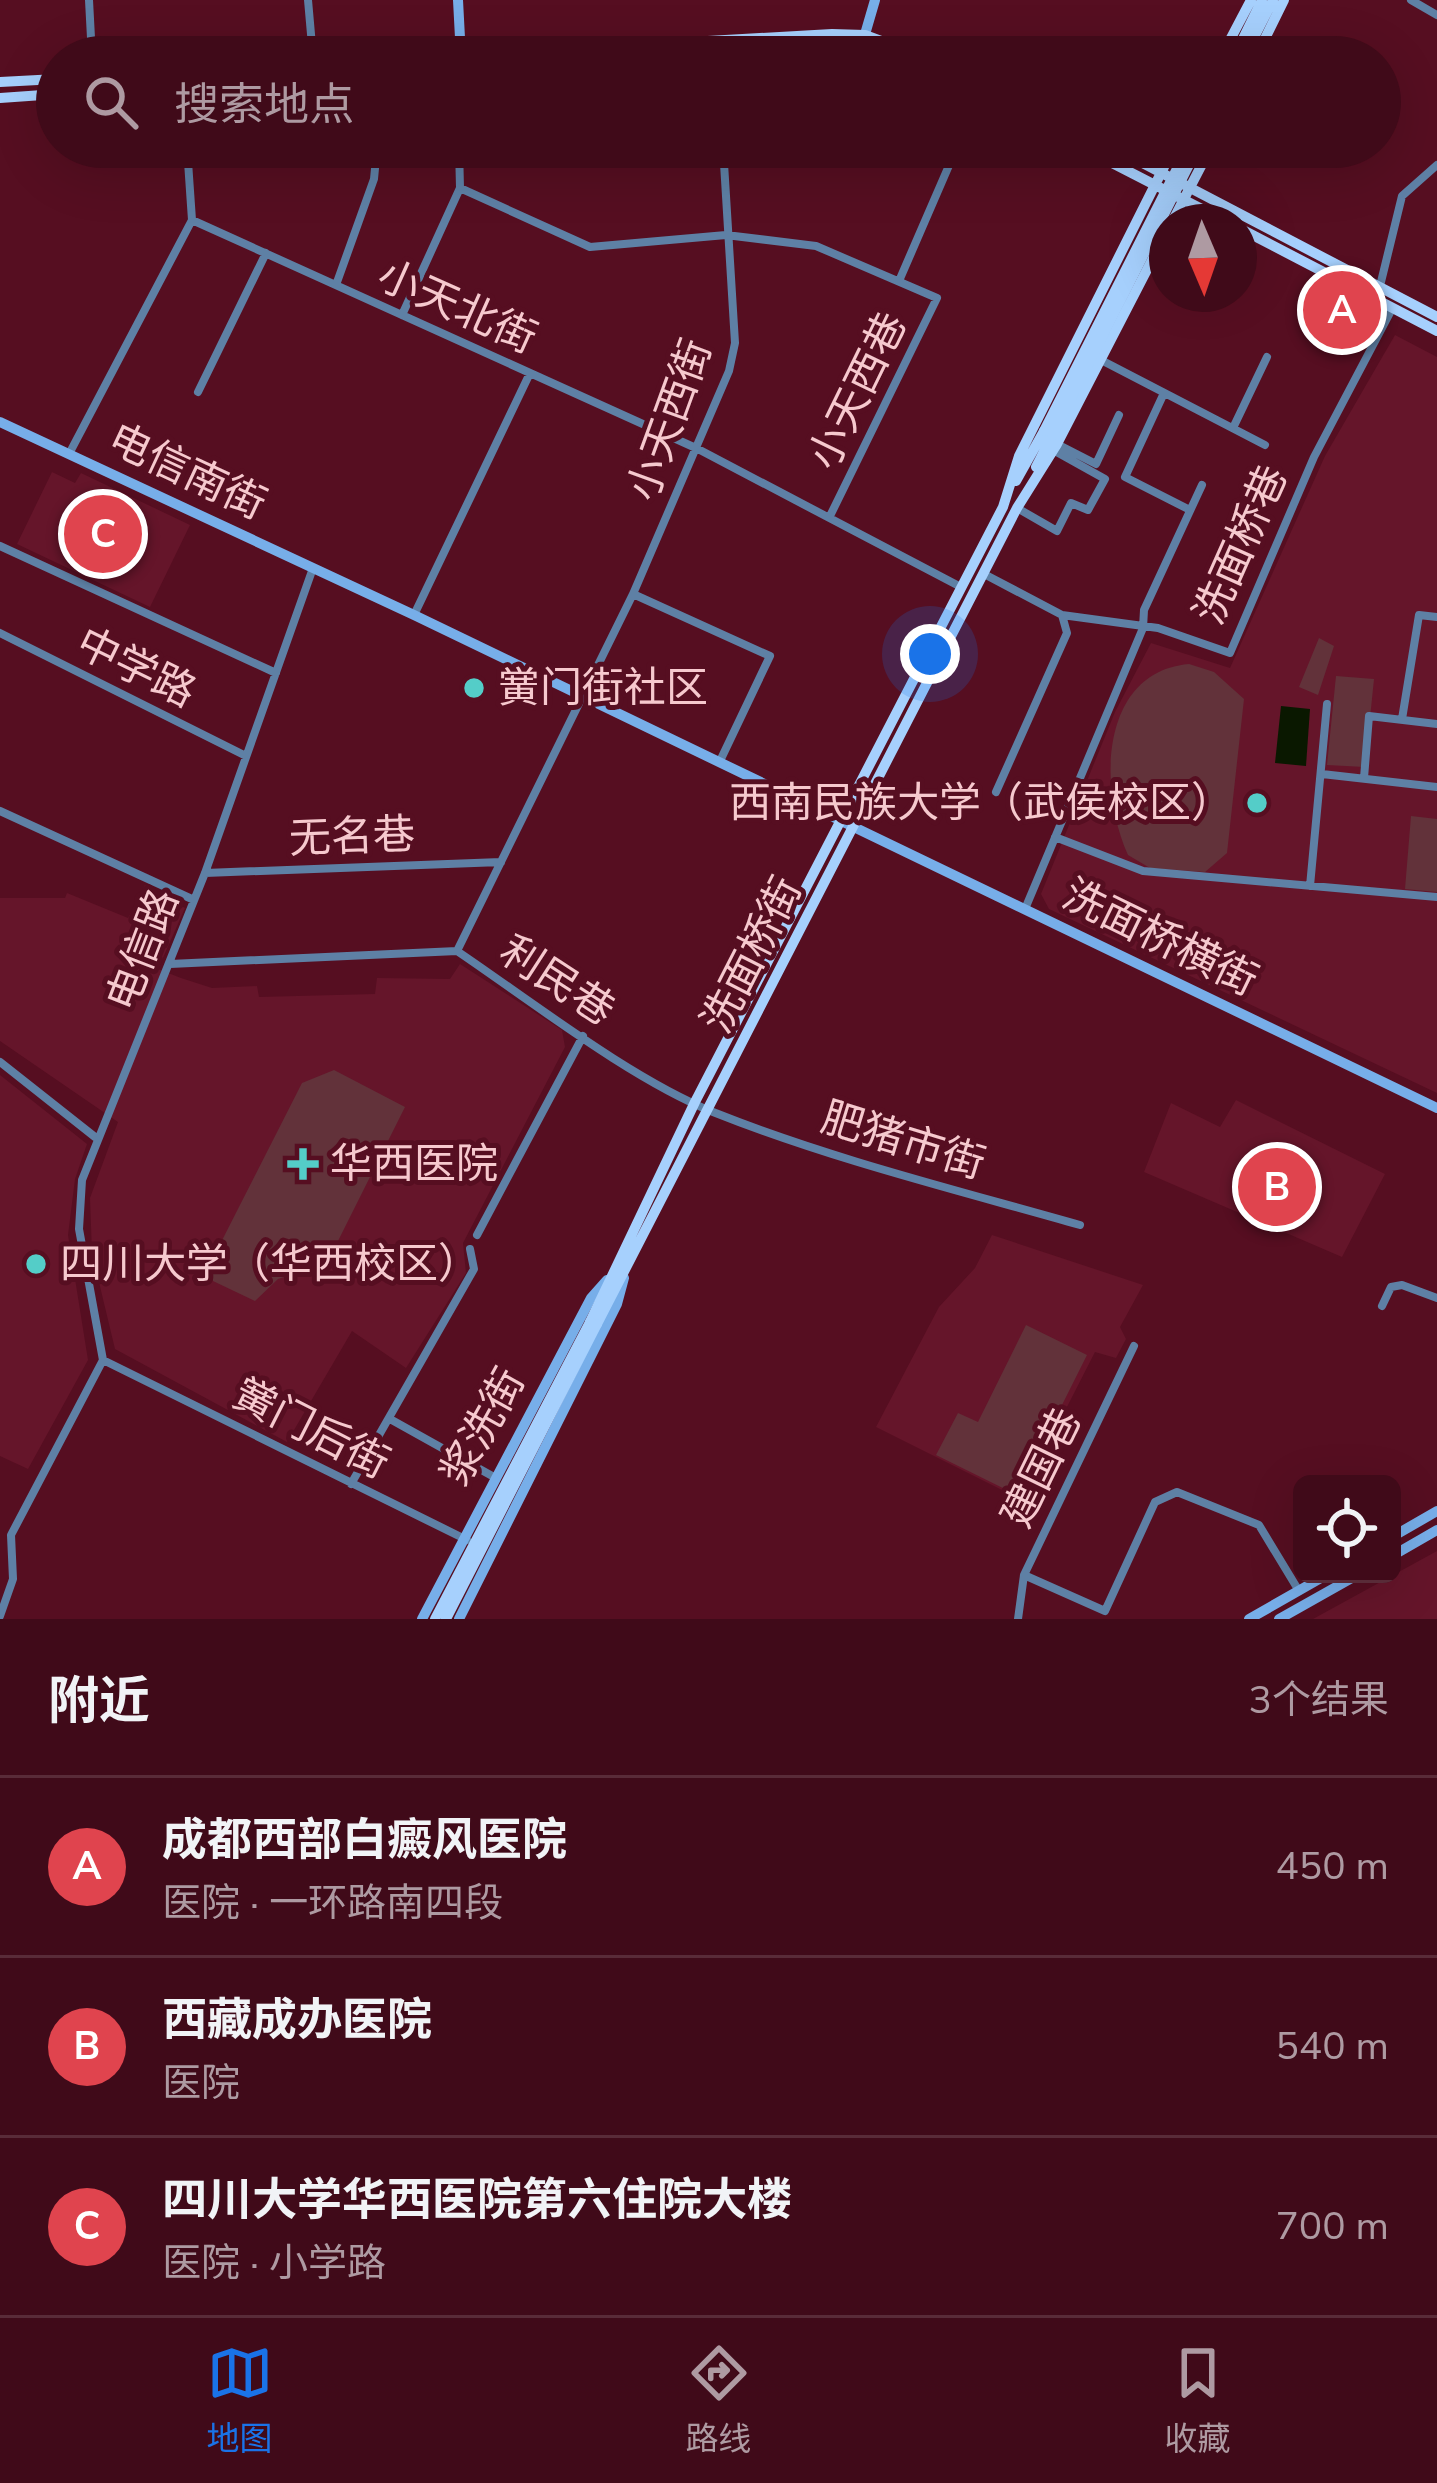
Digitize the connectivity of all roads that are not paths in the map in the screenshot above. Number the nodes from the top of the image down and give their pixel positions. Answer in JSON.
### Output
{"nodes":[{"id":1,"x":89,"y":0,"type":"edge"},
{"id":2,"x":308,"y":0,"type":"edge"},
{"id":3,"x":458,"y":0,"type":"edge"},
{"id":4,"x":875,"y":0,"type":"edge"},
{"id":5,"x":1250,"y":0,"type":"edge"},
{"id":6,"x":1262,"y":0,"type":"edge"},
{"id":7,"x":1273,"y":0,"type":"edge"},
{"id":8,"x":1284,"y":0,"type":"edge"},
{"id":9,"x":1411,"y":0,"type":"edge"},
{"id":10,"x":1437,"y":15,"type":"edge"},
{"id":11,"x":91,"y":36,"type":"edge"},
{"id":12,"x":311,"y":36,"type":"edge"},
{"id":13,"x":460,"y":36,"type":"edge"},
{"id":14,"x":865,"y":36,"type":"edge"},
{"id":15,"x":1232,"y":36,"type":"edge"},
{"id":16,"x":1244,"y":36,"type":"edge"},
{"id":17,"x":1255,"y":36,"type":"edge"},
{"id":18,"x":1266,"y":36,"type":"edge"},
{"id":19,"x":36,"y":80,"type":"edge"},
{"id":20,"x":0,"y":82,"type":"edge"},
{"id":21,"x":36,"y":95,"type":"edge"},
{"id":22,"x":0,"y":98,"type":"edge"},
{"id":23,"x":1437,"y":165,"type":"edge"},
{"id":24,"x":188,"y":168,"type":"edge"},
{"id":25,"x":375,"y":168,"type":"edge"},
{"id":26,"x":460,"y":168,"type":"edge"},
{"id":27,"x":724,"y":168,"type":"edge"},
{"id":28,"x":948,"y":168,"type":"edge"},
{"id":29,"x":1121,"y":168,"type":"edge"},
{"id":30,"x":1152,"y":168,"type":"edge"},
{"id":31,"x":1162,"y":168,"type":"edge"},
{"id":32,"x":1178,"y":168,"type":"edge"},
{"id":33,"x":1188,"y":168,"type":"edge"},
{"id":34,"x":1201,"y":168,"type":"edge"},
{"id":35,"x":1160,"y":172,"type":"junction"},
{"id":36,"x":1154,"y":185,"type":"junction"},
{"id":37,"x":460,"y":188,"type":"junction"},
{"id":38,"x":1191,"y":188,"type":"junction"},
{"id":39,"x":1183,"y":200,"type":"junction"},
{"id":40,"x":1181,"y":204,"type":"edge"},
{"id":41,"x":1191,"y":204,"type":"edge"},
{"id":42,"x":192,"y":220,"type":"junction"},
{"id":43,"x":726,"y":235,"type":"junction"},
{"id":44,"x":1257,"y":237,"type":"edge"},
{"id":45,"x":266,"y":253,"type":"junction"},
{"id":46,"x":1149,"y":266,"type":"edge"},
{"id":47,"x":899,"y":281,"type":"junction"},
{"id":48,"x":336,"y":285,"type":"junction"},
{"id":49,"x":1380,"y":286,"type":"junction"},
{"id":50,"x":1393,"y":307,"type":"junction"},
{"id":51,"x":402,"y":315,"type":"junction"},
{"id":52,"x":1437,"y":317,"type":"edge"},
{"id":53,"x":1437,"y":331,"type":"edge"},
{"id":54,"x":1267,"y":357,"type":"dead end"},
{"id":55,"x":1100,"y":360,"type":"junction"},
{"id":56,"x":530,"y":373,"type":"junction"},
{"id":57,"x":197,"y":392,"type":"dead end"},
{"id":58,"x":1164,"y":393,"type":"junction"},
{"id":59,"x":1119,"y":415,"type":"dead end"},
{"id":60,"x":0,"y":422,"type":"edge"},
{"id":61,"x":1233,"y":428,"type":"junction"},
{"id":62,"x":1052,"y":440,"type":"junction"},
{"id":63,"x":1265,"y":445,"type":"dead end"},
{"id":64,"x":698,"y":449,"type":"junction"},
{"id":65,"x":69,"y":454,"type":"junction"},
{"id":66,"x":1202,"y":484,"type":"dead end"},
{"id":67,"x":1003,"y":507,"type":"junction"},
{"id":68,"x":1017,"y":508,"type":"junction"},
{"id":69,"x":1190,"y":510,"type":"junction"},
{"id":70,"x":830,"y":516,"type":"junction"},
{"id":71,"x":0,"y":547,"type":"edge"},
{"id":72,"x":314,"y":568,"type":"junction"},
{"id":73,"x":985,"y":574,"type":"junction"},
{"id":74,"x":959,"y":586,"type":"junction"},
{"id":75,"x":633,"y":594,"type":"junction"},
{"id":76,"x":414,"y":614,"type":"junction"},
{"id":77,"x":1062,"y":615,"type":"junction"},
{"id":78,"x":1437,"y":616,"type":"edge"},
{"id":79,"x":1143,"y":628,"type":"junction"},
{"id":80,"x":0,"y":633,"type":"edge"},
{"id":81,"x":275,"y":673,"type":"junction"},
{"id":82,"x":580,"y":696,"type":"junction"},
{"id":83,"x":1327,"y":704,"type":"dead end"},
{"id":84,"x":1402,"y":719,"type":"junction"},
{"id":85,"x":1437,"y":724,"type":"edge"},
{"id":86,"x":246,"y":756,"type":"junction"},
{"id":87,"x":720,"y":761,"type":"junction"},
{"id":88,"x":1322,"y":774,"type":"junction"},
{"id":89,"x":1364,"y":778,"type":"junction"},
{"id":90,"x":1437,"y":787,"type":"edge"},
{"id":91,"x":996,"y":792,"type":"dead end"},
{"id":92,"x":0,"y":811,"type":"edge"},
{"id":93,"x":849,"y":824,"type":"junction"},
{"id":94,"x":1055,"y":837,"type":"junction"},
{"id":95,"x":501,"y":862,"type":"junction"},
{"id":96,"x":205,"y":873,"type":"junction"},
{"id":97,"x":1310,"y":886,"type":"junction"},
{"id":98,"x":1437,"y":897,"type":"edge"},
{"id":99,"x":194,"y":900,"type":"junction"},
{"id":100,"x":1025,"y":909,"type":"junction"},
{"id":101,"x":457,"y":951,"type":"junction"},
{"id":102,"x":170,"y":964,"type":"junction"},
{"id":103,"x":583,"y":1036,"type":"junction"},
{"id":104,"x":0,"y":1062,"type":"edge"},
{"id":105,"x":694,"y":1102,"type":"junction"},
{"id":106,"x":1437,"y":1108,"type":"edge"},
{"id":107,"x":710,"y":1111,"type":"junction"},
{"id":108,"x":95,"y":1137,"type":"junction"},
{"id":109,"x":1079,"y":1226,"type":"dead end"},
{"id":110,"x":477,"y":1235,"type":"dead end"},
{"id":111,"x":470,"y":1249,"type":"dead end"},
{"id":112,"x":619,"y":1274,"type":"junction"},
{"id":113,"x":1437,"y":1298,"type":"edge"},
{"id":114,"x":1382,"y":1306,"type":"dead end"},
{"id":115,"x":594,"y":1323,"type":"junction"},
{"id":116,"x":1134,"y":1346,"type":"dead end"},
{"id":117,"x":103,"y":1360,"type":"junction"},
{"id":118,"x":390,"y":1419,"type":"junction"},
{"id":119,"x":494,"y":1477,"type":"junction"},
{"id":120,"x":351,"y":1484,"type":"junction"},
{"id":121,"x":1437,"y":1511,"type":"edge"},
{"id":122,"x":1437,"y":1531,"type":"edge"},
{"id":123,"x":1401,"y":1532,"type":"edge"},
{"id":124,"x":461,"y":1538,"type":"junction"},
{"id":125,"x":1401,"y":1551,"type":"edge"},
{"id":126,"x":490,"y":1553,"type":"junction"},
{"id":127,"x":1024,"y":1575,"type":"junction"},
{"id":128,"x":1313,"y":1583,"type":"edge"},
{"id":129,"x":1343,"y":1583,"type":"edge"},
{"id":130,"x":1299,"y":1591,"type":"junction"},
{"id":131,"x":427,"y":1607,"type":"edge"},
{"id":132,"x":0,"y":1616,"type":"edge"},
{"id":133,"x":459,"y":1618,"type":"edge"},
{"id":134,"x":435,"y":1619,"type":"edge"},
{"id":135,"x":1018,"y":1619,"type":"edge"},
{"id":136,"x":1249,"y":1619,"type":"edge"},
{"id":137,"x":1279,"y":1619,"type":"edge"}],
"edges":[{"from":1,"to":11,"type":"street"},
{"from":2,"to":12,"type":"street"},
{"from":3,"to":13,"type":"street"},
{"from":4,"to":14,"type":"street"},
{"from":5,"to":15,"type":"main road"},
{"from":6,"to":16,"type":"main road"},
{"from":7,"to":17,"type":"main road"},
{"from":8,"to":18,"type":"main road"},
{"from":9,"to":10,"type":"street"},
{"from":19,"to":20,"type":"main road"},
{"from":21,"to":22,"type":"main road"},
{"from":23,"to":49,"type":"street"},
{"from":24,"to":42,"type":"street"},
{"from":25,"to":48,"type":"street"},
{"from":26,"to":37,"type":"street"},
{"from":27,"to":43,"type":"street","name":"小天西街"},
{"from":28,"to":47,"type":"street"},
{"from":29,"to":36,"type":"main road"},
{"from":30,"to":35,"type":"main road"},
{"from":31,"to":35,"type":"main road","name":"洗面桥街"},
{"from":32,"to":62,"type":"main road","bridge":true},
{"from":33,"to":62,"type":"main road","bridge":true},
{"from":34,"to":38,"type":"main road"},
{"from":35,"to":36,"type":"main road","name":"洗面桥街"},
{"from":35,"to":38,"type":"main road"},
{"from":36,"to":39,"type":"main road"},
{"from":36,"to":67,"type":"main road","name":"洗面桥街"},
{"from":37,"to":43,"type":"street","name":"小天西巷"},
{"from":37,"to":51,"type":"street"},
{"from":38,"to":39,"type":"main road"},
{"from":38,"to":49,"type":"main road"},
{"from":39,"to":40,"type":"main road"},
{"from":39,"to":41,"type":"main road"},
{"from":42,"to":45,"type":"street","name":"小天北街"},
{"from":42,"to":65,"type":"street","name":"电信南街"},
{"from":43,"to":47,"type":"street","name":"小天西巷"},
{"from":43,"to":64,"type":"street","name":"小天西街"},
{"from":44,"to":50,"type":"main road"},
{"from":45,"to":48,"type":"street","name":"小天北街"},
{"from":45,"to":57,"type":"street"},
{"from":46,"to":55,"type":"main road","name":"洗面桥街"},
{"from":47,"to":70,"type":"street","name":"小天西巷"},
{"from":48,"to":51,"type":"street","name":"小天北街"},
{"from":49,"to":52,"type":"main road"},
{"from":50,"to":53,"type":"main road"},
{"from":50,"to":79,"type":"street","name":"洗面桥巷"},
{"from":51,"to":56,"type":"street","name":"小天北街"},
{"from":54,"to":61,"type":"street"},
{"from":55,"to":58,"type":"street"},
{"from":55,"to":62,"type":"main road","name":"洗面桥街"},
{"from":56,"to":64,"type":"street","name":"小天北街"},
{"from":56,"to":76,"type":"street"},
{"from":58,"to":61,"type":"street"},
{"from":58,"to":69,"type":"street"},
{"from":59,"to":62,"type":"street"},
{"from":60,"to":65,"type":"street"},
{"from":61,"to":63,"type":"street"},
{"from":62,"to":67,"type":"main road","name":"洗面桥街"},
{"from":62,"to":68,"type":"main road","name":"洗面桥街"},
{"from":62,"to":68,"type":"street"},
{"from":64,"to":70,"type":"street","name":"小天北街"},
{"from":64,"to":75,"type":"street","name":"小天西街"},
{"from":65,"to":72,"type":"street","name":"电信南街"},
{"from":66,"to":69,"type":"street"},
{"from":67,"to":74,"type":"main road","name":"洗面桥街"},
{"from":68,"to":73,"type":"main road","name":"洗面桥街"},
{"from":69,"to":79,"type":"street"},
{"from":70,"to":74,"type":"street","name":"小天北街"},
{"from":71,"to":81,"type":"street"},
{"from":72,"to":76,"type":"street","name":"电信南街"},
{"from":72,"to":81,"type":"street","name":"电信路"},
{"from":73,"to":77,"type":"street"},
{"from":73,"to":93,"type":"main road","name":"洗面桥街"},
{"from":74,"to":93,"type":"main road","name":"洗面桥街"},
{"from":75,"to":82,"type":"street","name":"小天西街"},
{"from":75,"to":87,"type":"street"},
{"from":76,"to":82,"type":"street","name":"电信南街"},
{"from":77,"to":79,"type":"street"},
{"from":77,"to":91,"type":"street"},
{"from":78,"to":84,"type":"street"},
{"from":79,"to":94,"type":"street","name":"洗面桥巷"},
{"from":80,"to":86,"type":"street","name":"中学路"},
{"from":81,"to":86,"type":"street","name":"电信路"},
{"from":82,"to":87,"type":"street","name":"电信南街"},
{"from":82,"to":95,"type":"street","name":"利民巷"},
{"from":83,"to":88,"type":"street"},
{"from":84,"to":85,"type":"street"},
{"from":84,"to":89,"type":"street"},
{"from":86,"to":96,"type":"street","name":"电信路"},
{"from":87,"to":93,"type":"street","name":"洗面桥横街"},
{"from":88,"to":89,"type":"street"},
{"from":88,"to":97,"type":"street"},
{"from":89,"to":90,"type":"street"},
{"from":92,"to":99,"type":"street"},
{"from":93,"to":100,"type":"street","name":"洗面桥横街"},
{"from":93,"to":105,"type":"main road","name":"洗面桥街"},
{"from":93,"to":107,"type":"main road","name":"洗面桥街"},
{"from":94,"to":97,"type":"street"},
{"from":94,"to":100,"type":"street","name":"洗面桥巷"},
{"from":95,"to":96,"type":"street","name":"无名巷"},
{"from":95,"to":101,"type":"street","name":"利民巷"},
{"from":96,"to":99,"type":"street","name":"电信路"},
{"from":97,"to":98,"type":"street"},
{"from":99,"to":102,"type":"street","name":"电信路"},
{"from":100,"to":106,"type":"street","name":"洗面桥横街"},
{"from":101,"to":102,"type":"street"},
{"from":101,"to":103,"type":"street","name":"利民巷"},
{"from":102,"to":108,"type":"street","name":"电信路"},
{"from":103,"to":105,"type":"street","name":"利民巷"},
{"from":103,"to":110,"type":"street"},
{"from":104,"to":108,"type":"street"},
{"from":105,"to":107,"type":"street","name":"利民巷"},
{"from":105,"to":112,"type":"main road","name":"浆洗街"},
{"from":107,"to":109,"type":"street","name":"肥猪市街"},
{"from":107,"to":112,"type":"main road","name":"浆洗街"},
{"from":108,"to":117,"type":"street","name":"电信路"},
{"from":111,"to":118,"type":"street"},
{"from":112,"to":115,"type":"main road","name":"浆洗街"},
{"from":112,"to":119,"type":"street","name":"浆洗街"},
{"from":112,"to":126,"type":"street","name":"浆洗街"},
{"from":113,"to":114,"type":"street"},
{"from":115,"to":133,"type":"main road","bridge":true},
{"from":115,"to":134,"type":"main road","bridge":true},
{"from":116,"to":127,"type":"street","name":"建国巷"},
{"from":117,"to":120,"type":"street","name":"黉门后街"},
{"from":117,"to":132,"type":"street"},
{"from":118,"to":119,"type":"street"},
{"from":118,"to":120,"type":"street"},
{"from":119,"to":124,"type":"street","name":"浆洗街"},
{"from":120,"to":124,"type":"street","name":"黉门后街"},
{"from":121,"to":123,"type":"street"},
{"from":122,"to":125,"type":"street"},
{"from":124,"to":126,"type":"street","name":"黉门后街"},
{"from":124,"to":131,"type":"street","name":"浆洗街"},
{"from":126,"to":133,"type":"street","name":"浆洗街"},
{"from":127,"to":130,"type":"street"},
{"from":127,"to":135,"type":"street","name":"建国巷"},
{"from":128,"to":130,"type":"street"},
{"from":129,"to":137,"type":"street"},
{"from":130,"to":136,"type":"street"},
{"from":131,"to":133,"type":"street"}]}
